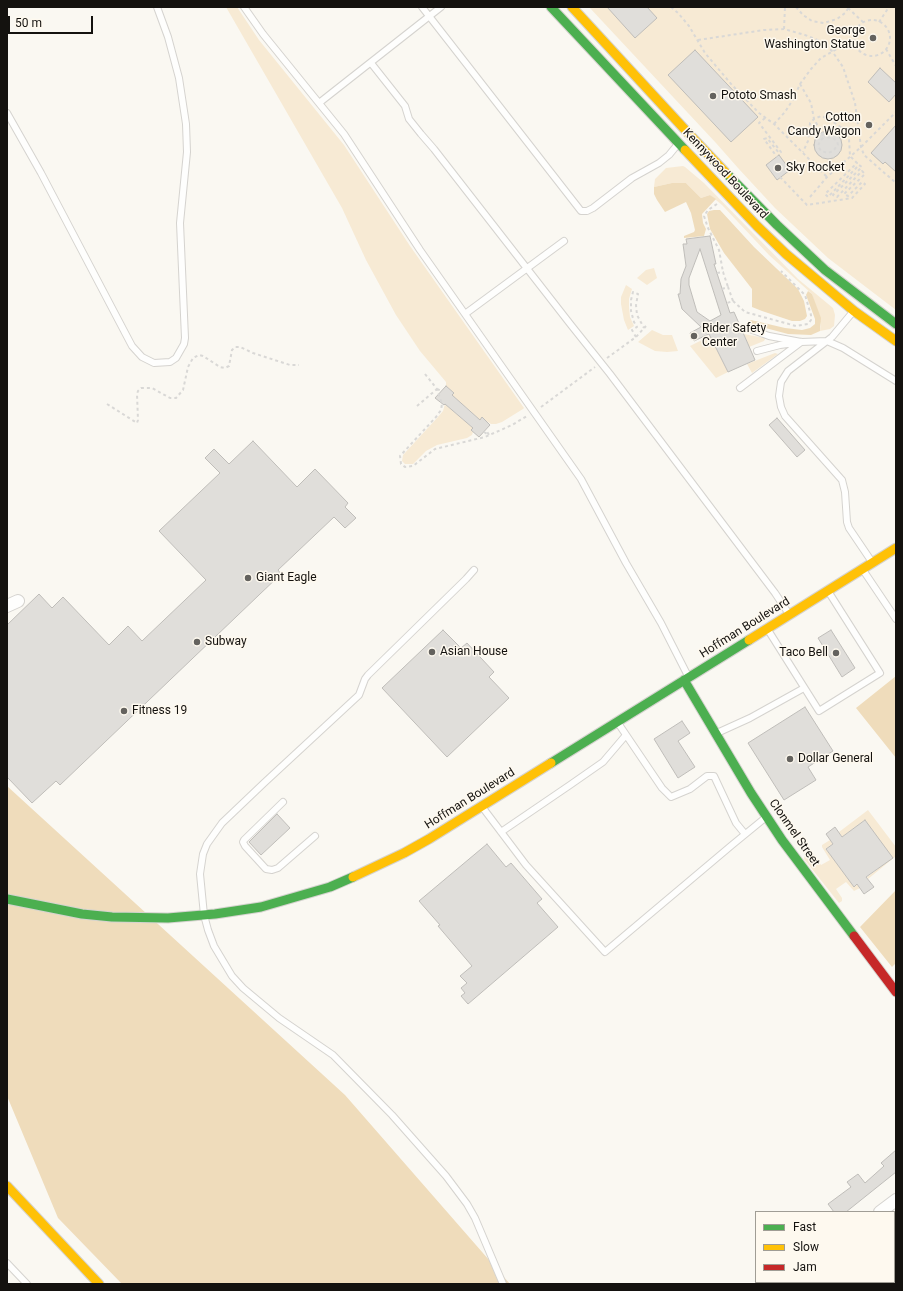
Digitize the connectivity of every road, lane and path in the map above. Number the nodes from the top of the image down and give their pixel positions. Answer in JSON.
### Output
{"nodes":[{"id":1,"x":157,"y":7,"type":"edge"},
{"id":2,"x":244,"y":7,"type":"edge"},
{"id":3,"x":422,"y":7,"type":"edge"},
{"id":4,"x":441,"y":7,"type":"edge"},
{"id":5,"x":551,"y":7,"type":"edge"},
{"id":6,"x":572,"y":7,"type":"edge"},
{"id":7,"x":671,"y":7,"type":"edge"},
{"id":8,"x":785,"y":7,"type":"edge"},
{"id":9,"x":796,"y":7,"type":"edge"},
{"id":10,"x":849,"y":7,"type":"edge"},
{"id":11,"x":889,"y":7,"type":"edge"},
{"id":12,"x":430,"y":17,"type":"junction"},
{"id":13,"x":864,"y":22,"type":"junction"},
{"id":14,"x":879,"y":22,"type":"junction"},
{"id":15,"x":784,"y":29,"type":"junction"},
{"id":16,"x":854,"y":39,"type":"junction"},
{"id":17,"x":698,"y":40,"type":"junction"},
{"id":18,"x":886,"y":49,"type":"junction"},
{"id":19,"x":832,"y":51,"type":"junction"},
{"id":20,"x":371,"y":63,"type":"junction"},
{"id":21,"x":896,"y":66,"type":"edge"},
{"id":22,"x":800,"y":84,"type":"junction"},
{"id":23,"x":319,"y":104,"type":"junction"},
{"id":24,"x":896,"y":112,"type":"edge"},
{"id":25,"x":7,"y":114,"type":"edge"},
{"id":26,"x":765,"y":118,"type":"junction"},
{"id":27,"x":814,"y":118,"type":"junction"},
{"id":28,"x":774,"y":124,"type":"junction"},
{"id":29,"x":689,"y":134,"type":"junction"},
{"id":30,"x":824,"y":136,"type":"junction"},
{"id":31,"x":679,"y":143,"type":"junction"},
{"id":32,"x":861,"y":147,"type":"junction"},
{"id":33,"x":803,"y":152,"type":"junction"},
{"id":34,"x":850,"y":156,"type":"junction"},
{"id":35,"x":777,"y":157,"type":"dead end"},
{"id":36,"x":780,"y":177,"type":"dead end"},
{"id":37,"x":827,"y":177,"type":"junction"},
{"id":38,"x":896,"y":183,"type":"edge"},
{"id":39,"x":810,"y":197,"type":"dead end"},
{"id":40,"x":722,"y":209,"type":"dead end"},
{"id":41,"x":564,"y":241,"type":"dead end"},
{"id":42,"x":776,"y":266,"type":"dead end"},
{"id":43,"x":527,"y":268,"type":"junction"},
{"id":44,"x":723,"y":272,"type":"junction"},
{"id":45,"x":717,"y":273,"type":"dead end"},
{"id":46,"x":728,"y":287,"type":"junction"},
{"id":47,"x":722,"y":289,"type":"dead end"},
{"id":48,"x":862,"y":299,"type":"junction"},
{"id":49,"x":733,"y":301,"type":"junction"},
{"id":50,"x":727,"y":303,"type":"dead end"},
{"id":51,"x":854,"y":311,"type":"junction"},
{"id":52,"x":465,"y":314,"type":"junction"},
{"id":53,"x":896,"y":324,"type":"edge"},
{"id":54,"x":747,"y":328,"type":"dead end"},
{"id":55,"x":636,"y":336,"type":"junction"},
{"id":56,"x":827,"y":341,"type":"junction"},
{"id":57,"x":896,"y":341,"type":"edge"},
{"id":58,"x":801,"y":342,"type":"junction"},
{"id":59,"x":757,"y":351,"type":"dead end"},
{"id":60,"x":601,"y":363,"type":"junction"},
{"id":61,"x":299,"y":365,"type":"dead end"},
{"id":62,"x":425,"y":374,"type":"dead end"},
{"id":63,"x":896,"y":381,"type":"edge"},
{"id":64,"x":740,"y":388,"type":"dead end"},
{"id":65,"x":437,"y":389,"type":"junction"},
{"id":66,"x":442,"y":391,"type":"dead end"},
{"id":67,"x":107,"y":404,"type":"dead end"},
{"id":68,"x":417,"y":406,"type":"dead end"},
{"id":69,"x":534,"y":412,"type":"junction"},
{"id":70,"x":486,"y":430,"type":"dead end"},
{"id":71,"x":484,"y":432,"type":"dead end"},
{"id":72,"x":489,"y":435,"type":"junction"},
{"id":73,"x":896,"y":548,"type":"edge"},
{"id":74,"x":872,"y":563,"type":"junction"},
{"id":75,"x":862,"y":569,"type":"junction"},
{"id":76,"x":474,"y":570,"type":"dead end"},
{"id":77,"x":827,"y":590,"type":"junction"},
{"id":78,"x":789,"y":614,"type":"junction"},
{"id":79,"x":896,"y":619,"type":"edge"},
{"id":80,"x":767,"y":629,"type":"junction"},
{"id":81,"x":687,"y":679,"type":"junction"},
{"id":82,"x":804,"y":688,"type":"junction"},
{"id":83,"x":617,"y":721,"type":"junction"},
{"id":84,"x":716,"y":734,"type":"junction"},
{"id":85,"x":626,"y":735,"type":"junction"},
{"id":86,"x":283,"y":802,"type":"dead end"},
{"id":87,"x":481,"y":806,"type":"junction"},
{"id":88,"x":767,"y":817,"type":"junction"},
{"id":89,"x":501,"y":832,"type":"junction"},
{"id":90,"x":745,"y":834,"type":"junction"},
{"id":91,"x":315,"y":836,"type":"dead end"},
{"id":92,"x":7,"y":899,"type":"edge"},
{"id":93,"x":204,"y":915,"type":"junction"},
{"id":94,"x":896,"y":992,"type":"edge"},
{"id":95,"x":7,"y":1186,"type":"edge"},
{"id":96,"x":896,"y":1200,"type":"edge"},
{"id":97,"x":881,"y":1211,"type":"edge"},
{"id":98,"x":7,"y":1262,"type":"edge"},
{"id":99,"x":27,"y":1284,"type":"edge"},
{"id":100,"x":99,"y":1284,"type":"edge"},
{"id":101,"x":503,"y":1284,"type":"edge"}],
"edges":[{"from":1,"to":25,"type":"lane"},
{"from":2,"to":23,"type":"lane"},
{"from":3,"to":12,"type":"lane"},
{"from":4,"to":12,"type":"lane"},
{"from":5,"to":31,"type":"street","name":"Kennywood Boulevard"},
{"from":6,"to":29,"type":"street","name":"Kennywood Boulevard"},
{"from":7,"to":17,"type":"path"},
{"from":8,"to":15,"type":"path"},
{"from":9,"to":10,"type":"path"},
{"from":10,"to":13,"type":"path"},
{"from":11,"to":14,"type":"path"},
{"from":12,"to":20,"type":"lane"},
{"from":12,"to":31,"type":"lane"},
{"from":13,"to":14,"type":"path"},
{"from":13,"to":16,"type":"path"},
{"from":14,"to":18,"type":"path"},
{"from":15,"to":17,"type":"path"},
{"from":15,"to":19,"type":"path"},
{"from":16,"to":18,"type":"path"},
{"from":16,"to":19,"type":"path"},
{"from":17,"to":26,"type":"path"},
{"from":18,"to":21,"type":"path"},
{"from":19,"to":22,"type":"path"},
{"from":19,"to":32,"type":"path"},
{"from":20,"to":23,"type":"lane"},
{"from":20,"to":43,"type":"lane"},
{"from":22,"to":27,"type":"path"},
{"from":22,"to":28,"type":"path"},
{"from":23,"to":52,"type":"lane"},
{"from":24,"to":32,"type":"path"},
{"from":26,"to":28,"type":"path"},
{"from":26,"to":35,"type":"path"},
{"from":27,"to":30,"type":"path"},
{"from":27,"to":33,"type":"path"},
{"from":27,"to":34,"type":"path"},
{"from":28,"to":33,"type":"path"},
{"from":29,"to":31,"type":"lane"},
{"from":29,"to":48,"type":"street","name":"Kennywood Boulevard"},
{"from":30,"to":30,"type":"path"},
{"from":31,"to":51,"type":"street","name":"Kennywood Boulevard"},
{"from":32,"to":34,"type":"path"},
{"from":32,"to":38,"type":"path"},
{"from":33,"to":37,"type":"path"},
{"from":34,"to":36,"type":"path"},
{"from":34,"to":37,"type":"path"},
{"from":37,"to":39,"type":"path"},
{"from":40,"to":44,"type":"path"},
{"from":41,"to":43,"type":"lane"},
{"from":42,"to":49,"type":"path"},
{"from":43,"to":52,"type":"lane"},
{"from":43,"to":60,"type":"lane"},
{"from":44,"to":45,"type":"path"},
{"from":44,"to":46,"type":"path"},
{"from":46,"to":47,"type":"path"},
{"from":46,"to":49,"type":"path"},
{"from":48,"to":51,"type":"lane"},
{"from":48,"to":53,"type":"street","name":"Kennywood Boulevard"},
{"from":49,"to":50,"type":"path"},
{"from":51,"to":56,"type":"lane"},
{"from":51,"to":57,"type":"street","name":"Kennywood Boulevard"},
{"from":52,"to":69,"type":"lane"},
{"from":54,"to":58,"type":"lane"},
{"from":55,"to":55,"type":"path"},
{"from":55,"to":60,"type":"path"},
{"from":56,"to":58,"type":"lane"},
{"from":56,"to":63,"type":"lane"},
{"from":56,"to":74,"type":"lane"},
{"from":58,"to":59,"type":"lane"},
{"from":58,"to":64,"type":"lane"},
{"from":60,"to":69,"type":"path"},
{"from":60,"to":78,"type":"lane"},
{"from":61,"to":67,"type":"path"},
{"from":62,"to":65,"type":"path"},
{"from":65,"to":66,"type":"path"},
{"from":65,"to":68,"type":"path"},
{"from":65,"to":72,"type":"path"},
{"from":69,"to":72,"type":"path"},
{"from":69,"to":81,"type":"lane"},
{"from":70,"to":72,"type":"path"},
{"from":71,"to":72,"type":"path"},
{"from":73,"to":74,"type":"street","name":"Hoffman Boulevard"},
{"from":74,"to":75,"type":"street","name":"Hoffman Boulevard"},
{"from":75,"to":77,"type":"street","name":"Hoffman Boulevard"},
{"from":75,"to":79,"type":"lane"},
{"from":76,"to":93,"type":"lane"},
{"from":77,"to":78,"type":"street","name":"Hoffman Boulevard"},
{"from":77,"to":82,"type":"lane"},
{"from":78,"to":80,"type":"street","name":"Hoffman Boulevard"},
{"from":80,"to":81,"type":"street","name":"Hoffman Boulevard"},
{"from":80,"to":82,"type":"lane"},
{"from":81,"to":83,"type":"street","name":"Hoffman Boulevard"},
{"from":81,"to":84,"type":"street","name":"Clonmel Street"},
{"from":82,"to":84,"type":"lane"},
{"from":83,"to":85,"type":"lane"},
{"from":83,"to":87,"type":"street","name":"Hoffman Boulevard"},
{"from":84,"to":88,"type":"street","name":"Clonmel Street"},
{"from":85,"to":89,"type":"lane"},
{"from":85,"to":90,"type":"lane"},
{"from":86,"to":91,"type":"lane"},
{"from":87,"to":89,"type":"lane"},
{"from":87,"to":93,"type":"street","name":"Hoffman Boulevard"},
{"from":88,"to":90,"type":"lane"},
{"from":88,"to":94,"type":"street","name":"Clonmel Street"},
{"from":89,"to":90,"type":"lane"},
{"from":92,"to":93,"type":"street","name":"Hoffman Boulevard"},
{"from":93,"to":101,"type":"lane"},
{"from":95,"to":100,"type":"street"},
{"from":96,"to":97,"type":"street"},
{"from":98,"to":99,"type":"lane"}]}
